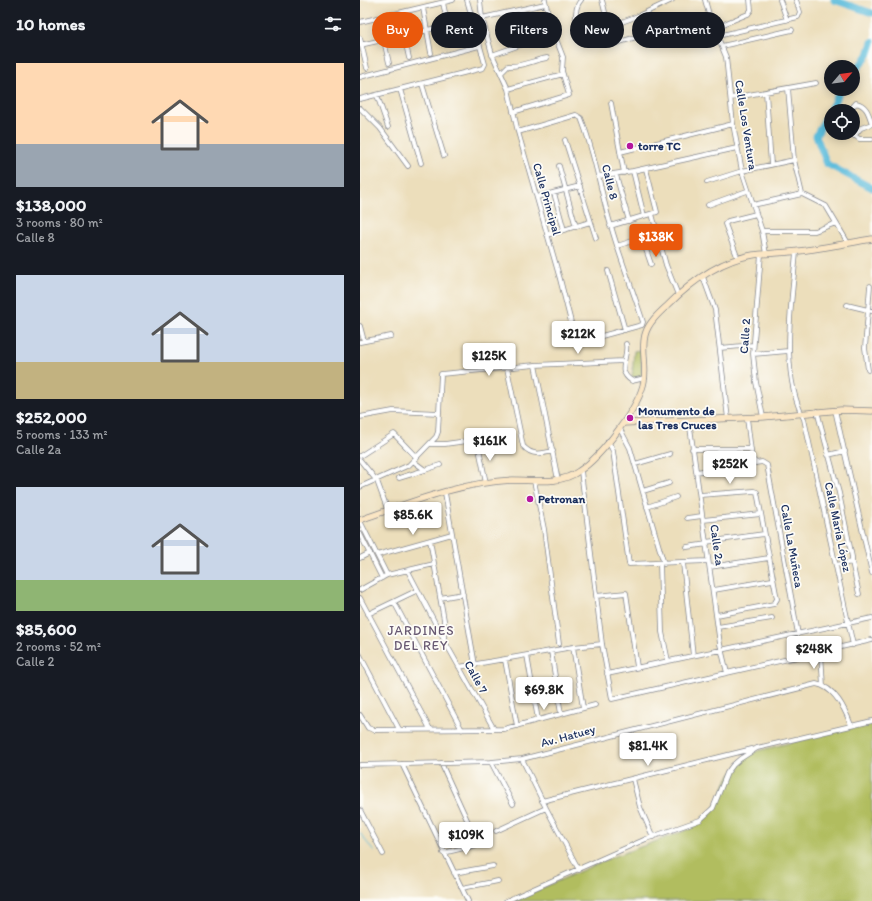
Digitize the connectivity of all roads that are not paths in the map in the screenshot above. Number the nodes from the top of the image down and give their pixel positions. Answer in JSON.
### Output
{"nodes":[{"id":1,"x":453,"y":0,"type":"edge"},
{"id":2,"x":468,"y":0,"type":"edge"},
{"id":3,"x":480,"y":0,"type":"edge"},
{"id":4,"x":581,"y":0,"type":"edge"},
{"id":5,"x":602,"y":0,"type":"edge"},
{"id":6,"x":672,"y":0,"type":"edge"},
{"id":7,"x":705,"y":0,"type":"edge"},
{"id":8,"x":750,"y":0,"type":"edge"},
{"id":9,"x":780,"y":0,"type":"edge"},
{"id":10,"x":796,"y":0,"type":"edge"},
{"id":11,"x":545,"y":2,"type":"edge"},
{"id":12,"x":443,"y":3,"type":"junction"},
{"id":13,"x":422,"y":8,"type":"junction"},
{"id":14,"x":404,"y":12,"type":"edge"},
{"id":15,"x":445,"y":12,"type":"edge"},
{"id":16,"x":470,"y":12,"type":"edge"},
{"id":17,"x":481,"y":12,"type":"edge"},
{"id":18,"x":576,"y":12,"type":"edge"},
{"id":19,"x":605,"y":12,"type":"edge"},
{"id":20,"x":646,"y":12,"type":"edge"},
{"id":21,"x":708,"y":12,"type":"edge"},
{"id":22,"x":487,"y":17,"type":"edge"},
{"id":23,"x":372,"y":20,"type":"edge"},
{"id":24,"x":786,"y":20,"type":"junction"},
{"id":25,"x":360,"y":22,"type":"edge"},
{"id":26,"x":725,"y":23,"type":"edge"},
{"id":27,"x":431,"y":29,"type":"edge"},
{"id":28,"x":426,"y":30,"type":"junction"},
{"id":29,"x":792,"y":30,"type":"dead end"},
{"id":30,"x":423,"y":31,"type":"edge"},
{"id":31,"x":725,"y":34,"type":"edge"},
{"id":32,"x":487,"y":36,"type":"edge"},
{"id":33,"x":360,"y":38,"type":"edge"},
{"id":34,"x":372,"y":42,"type":"edge"},
{"id":35,"x":361,"y":44,"type":"edge"},
{"id":36,"x":725,"y":45,"type":"edge"},
{"id":37,"x":385,"y":48,"type":"edge"},
{"id":38,"x":407,"y":48,"type":"edge"},
{"id":39,"x":471,"y":48,"type":"edge"},
{"id":40,"x":480,"y":48,"type":"edge"},
{"id":41,"x":512,"y":48,"type":"edge"},
{"id":42,"x":723,"y":48,"type":"edge"},
{"id":43,"x":362,"y":52,"type":"edge"},
{"id":44,"x":431,"y":53,"type":"dead end"},
{"id":45,"x":492,"y":55,"type":"junction"},
{"id":46,"x":409,"y":58,"type":"dead end"},
{"id":47,"x":547,"y":58,"type":"dead end"},
{"id":48,"x":389,"y":63,"type":"dead end"},
{"id":49,"x":367,"y":68,"type":"dead end"},
{"id":50,"x":500,"y":73,"type":"junction"},
{"id":51,"x":563,"y":74,"type":"junction"},
{"id":52,"x":360,"y":77,"type":"edge"},
{"id":53,"x":816,"y":83,"type":"dead end"},
{"id":54,"x":422,"y":84,"type":"junction"},
{"id":55,"x":788,"y":88,"type":"junction"},
{"id":56,"x":400,"y":89,"type":"junction"},
{"id":57,"x":508,"y":89,"type":"junction"},
{"id":58,"x":766,"y":92,"type":"junction"},
{"id":59,"x":377,"y":95,"type":"junction"},
{"id":60,"x":731,"y":98,"type":"junction"},
{"id":61,"x":360,"y":99,"type":"edge"},
{"id":62,"x":611,"y":103,"type":"dead end"},
{"id":63,"x":860,"y":104,"type":"edge"},
{"id":64,"x":360,"y":108,"type":"edge"},
{"id":65,"x":513,"y":112,"type":"junction"},
{"id":66,"x":733,"y":124,"type":"junction"},
{"id":67,"x":872,"y":124,"type":"edge"},
{"id":68,"x":388,"y":127,"type":"dead end"},
{"id":69,"x":860,"y":129,"type":"edge"},
{"id":70,"x":518,"y":132,"type":"junction"},
{"id":71,"x":860,"y":139,"type":"edge"},
{"id":72,"x":872,"y":139,"type":"edge"},
{"id":73,"x":565,"y":140,"type":"dead end"},
{"id":74,"x":737,"y":148,"type":"junction"},
{"id":75,"x":620,"y":152,"type":"junction"},
{"id":76,"x":444,"y":156,"type":"dead end"},
{"id":77,"x":794,"y":160,"type":"junction"},
{"id":78,"x":421,"y":163,"type":"dead end"},
{"id":79,"x":772,"y":165,"type":"junction"},
{"id":80,"x":408,"y":166,"type":"dead end"},
{"id":81,"x":559,"y":166,"type":"dead end"},
{"id":82,"x":646,"y":168,"type":"junction"},
{"id":83,"x":633,"y":171,"type":"junction"},
{"id":84,"x":742,"y":171,"type":"junction"},
{"id":85,"x":624,"y":173,"type":"junction"},
{"id":86,"x":616,"y":175,"type":"junction"},
{"id":87,"x":599,"y":176,"type":"junction"},
{"id":88,"x":707,"y":182,"type":"dead end"},
{"id":89,"x":580,"y":186,"type":"junction"},
{"id":90,"x":566,"y":190,"type":"junction"},
{"id":91,"x":747,"y":191,"type":"junction"},
{"id":92,"x":554,"y":193,"type":"junction"},
{"id":93,"x":802,"y":194,"type":"junction"},
{"id":94,"x":537,"y":197,"type":"junction"},
{"id":95,"x":708,"y":205,"type":"dead end"},
{"id":96,"x":753,"y":205,"type":"junction"},
{"id":97,"x":652,"y":214,"type":"junction"},
{"id":98,"x":756,"y":214,"type":"junction"},
{"id":99,"x":644,"y":216,"type":"junction"},
{"id":100,"x":629,"y":221,"type":"junction"},
{"id":101,"x":590,"y":222,"type":"junction"},
{"id":102,"x":836,"y":223,"type":"junction"},
{"id":103,"x":610,"y":226,"type":"junction"},
{"id":104,"x":576,"y":227,"type":"junction"},
{"id":105,"x":564,"y":230,"type":"junction"},
{"id":106,"x":762,"y":231,"type":"junction"},
{"id":107,"x":547,"y":235,"type":"junction"},
{"id":108,"x":596,"y":238,"type":"dead end"},
{"id":109,"x":872,"y":239,"type":"edge"},
{"id":110,"x":848,"y":243,"type":"junction"},
{"id":111,"x":618,"y":246,"type":"junction"},
{"id":112,"x":796,"y":252,"type":"junction"},
{"id":113,"x":764,"y":254,"type":"junction"},
{"id":114,"x":738,"y":259,"type":"junction"},
{"id":115,"x":651,"y":264,"type":"dead end"},
{"id":116,"x":608,"y":271,"type":"dead end"},
{"id":117,"x":703,"y":277,"type":"junction"},
{"id":118,"x":870,"y":286,"type":"dead end"},
{"id":119,"x":678,"y":295,"type":"junction"},
{"id":120,"x":847,"y":305,"type":"dead end"},
{"id":121,"x":871,"y":311,"type":"edge"},
{"id":122,"x":360,"y":326,"type":"edge"},
{"id":123,"x":645,"y":327,"type":"junction"},
{"id":124,"x":625,"y":330,"type":"junction"},
{"id":125,"x":391,"y":336,"type":"dead end"},
{"id":126,"x":362,"y":341,"type":"edge"},
{"id":127,"x":626,"y":344,"type":"dead end"},
{"id":128,"x":753,"y":345,"type":"junction"},
{"id":129,"x":720,"y":348,"type":"junction"},
{"id":130,"x":788,"y":351,"type":"junction"},
{"id":131,"x":753,"y":354,"type":"junction"},
{"id":132,"x":623,"y":361,"type":"junction"},
{"id":133,"x":535,"y":365,"type":"junction"},
{"id":134,"x":507,"y":368,"type":"junction"},
{"id":135,"x":868,"y":370,"type":"dead end"},
{"id":136,"x":645,"y":378,"type":"junction"},
{"id":137,"x":835,"y":410,"type":"junction"},
{"id":138,"x":872,"y":411,"type":"edge"},
{"id":139,"x":817,"y":412,"type":"junction"},
{"id":140,"x":439,"y":413,"type":"junction"},
{"id":141,"x":801,"y":414,"type":"junction"},
{"id":142,"x":763,"y":417,"type":"junction"},
{"id":143,"x":360,"y":418,"type":"edge"},
{"id":144,"x":747,"y":418,"type":"junction"},
{"id":145,"x":728,"y":419,"type":"junction"},
{"id":146,"x":689,"y":420,"type":"junction"},
{"id":147,"x":624,"y":423,"type":"junction"},
{"id":148,"x":620,"y":429,"type":"junction"},
{"id":149,"x":608,"y":441,"type":"junction"},
{"id":150,"x":431,"y":444,"type":"junction"},
{"id":151,"x":692,"y":449,"type":"junction"},
{"id":152,"x":751,"y":449,"type":"junction"},
{"id":153,"x":553,"y":451,"type":"junction"},
{"id":154,"x":845,"y":451,"type":"junction"},
{"id":155,"x":670,"y":454,"type":"dead end"},
{"id":156,"x":828,"y":455,"type":"junction"},
{"id":157,"x":360,"y":456,"type":"edge"},
{"id":158,"x":415,"y":459,"type":"junction"},
{"id":159,"x":360,"y":460,"type":"edge"},
{"id":160,"x":756,"y":463,"type":"junction"},
{"id":161,"x":635,"y":464,"type":"junction"},
{"id":162,"x":440,"y":465,"type":"dead end"},
{"id":163,"x":425,"y":470,"type":"junction"},
{"id":164,"x":581,"y":471,"type":"junction"},
{"id":165,"x":696,"y":472,"type":"junction"},
{"id":166,"x":399,"y":478,"type":"dead end"},
{"id":167,"x":558,"y":480,"type":"junction"},
{"id":168,"x":377,"y":481,"type":"junction"},
{"id":169,"x":534,"y":481,"type":"junction"},
{"id":170,"x":486,"y":483,"type":"junction"},
{"id":171,"x":669,"y":483,"type":"dead end"},
{"id":172,"x":360,"y":487,"type":"edge"},
{"id":173,"x":643,"y":491,"type":"junction"},
{"id":174,"x":445,"y":493,"type":"junction"},
{"id":175,"x":700,"y":495,"type":"junction"},
{"id":176,"x":676,"y":497,"type":"dead end"},
{"id":177,"x":647,"y":507,"type":"junction"},
{"id":178,"x":388,"y":511,"type":"junction"},
{"id":179,"x":761,"y":514,"type":"junction"},
{"id":180,"x":687,"y":518,"type":"dead end"},
{"id":181,"x":703,"y":518,"type":"junction"},
{"id":182,"x":360,"y":520,"type":"edge"},
{"id":183,"x":360,"y":534,"type":"edge"},
{"id":184,"x":452,"y":534,"type":"junction"},
{"id":185,"x":764,"y":534,"type":"junction"},
{"id":186,"x":430,"y":540,"type":"junction"},
{"id":187,"x":706,"y":543,"type":"junction"},
{"id":188,"x":687,"y":546,"type":"dead end"},
{"id":189,"x":370,"y":553,"type":"junction"},
{"id":190,"x":376,"y":553,"type":"junction"},
{"id":191,"x":360,"y":558,"type":"edge"},
{"id":192,"x":768,"y":558,"type":"junction"},
{"id":193,"x":870,"y":559,"type":"edge"},
{"id":194,"x":708,"y":561,"type":"junction"},
{"id":195,"x":852,"y":562,"type":"junction"},
{"id":196,"x":683,"y":563,"type":"junction"},
{"id":197,"x":434,"y":564,"type":"junction"},
{"id":198,"x":662,"y":564,"type":"junction"},
{"id":199,"x":836,"y":565,"type":"junction"},
{"id":200,"x":710,"y":567,"type":"junction"},
{"id":201,"x":408,"y":571,"type":"junction"},
{"id":202,"x":872,"y":573,"type":"edge"},
{"id":203,"x":387,"y":575,"type":"junction"},
{"id":204,"x":382,"y":578,"type":"junction"},
{"id":205,"x":772,"y":580,"type":"junction"},
{"id":206,"x":360,"y":590,"type":"edge"},
{"id":207,"x":418,"y":590,"type":"junction"},
{"id":208,"x":714,"y":590,"type":"junction"},
{"id":209,"x":463,"y":594,"type":"junction"},
{"id":210,"x":859,"y":594,"type":"dead end"},
{"id":211,"x":596,"y":596,"type":"junction"},
{"id":212,"x":360,"y":598,"type":"edge"},
{"id":213,"x":440,"y":598,"type":"junction"},
{"id":214,"x":394,"y":602,"type":"junction"},
{"id":215,"x":368,"y":614,"type":"junction"},
{"id":216,"x":717,"y":615,"type":"junction"},
{"id":217,"x":772,"y":618,"type":"dead end"},
{"id":218,"x":872,"y":618,"type":"edge"},
{"id":219,"x":848,"y":623,"type":"junction"},
{"id":220,"x":718,"y":627,"type":"junction"},
{"id":221,"x":798,"y":634,"type":"junction"},
{"id":222,"x":444,"y":640,"type":"junction"},
{"id":223,"x":872,"y":640,"type":"edge"},
{"id":224,"x":559,"y":644,"type":"dead end"},
{"id":225,"x":602,"y":644,"type":"junction"},
{"id":226,"x":853,"y":645,"type":"junction"},
{"id":227,"x":573,"y":647,"type":"junction"},
{"id":228,"x":720,"y":649,"type":"junction"},
{"id":229,"x":550,"y":651,"type":"junction"},
{"id":230,"x":821,"y":652,"type":"junction"},
{"id":231,"x":360,"y":655,"type":"edge"},
{"id":232,"x":527,"y":655,"type":"junction"},
{"id":233,"x":693,"y":656,"type":"junction"},
{"id":234,"x":505,"y":660,"type":"junction"},
{"id":235,"x":668,"y":661,"type":"junction"},
{"id":236,"x":475,"y":665,"type":"junction"},
{"id":237,"x":459,"y":667,"type":"junction"},
{"id":238,"x":637,"y":667,"type":"junction"},
{"id":239,"x":727,"y":673,"type":"junction"},
{"id":240,"x":608,"y":674,"type":"junction"},
{"id":241,"x":823,"y":686,"type":"junction"},
{"id":242,"x":595,"y":705,"type":"dead end"},
{"id":243,"x":583,"y":708,"type":"junction"},
{"id":244,"x":562,"y":714,"type":"junction"},
{"id":245,"x":360,"y":715,"type":"edge"},
{"id":246,"x":538,"y":720,"type":"junction"},
{"id":247,"x":872,"y":721,"type":"edge"},
{"id":248,"x":851,"y":725,"type":"junction"},
{"id":249,"x":517,"y":726,"type":"junction"},
{"id":250,"x":399,"y":729,"type":"junction"},
{"id":251,"x":430,"y":729,"type":"junction"},
{"id":252,"x":462,"y":730,"type":"junction"},
{"id":253,"x":494,"y":730,"type":"junction"},
{"id":254,"x":757,"y":748,"type":"junction"},
{"id":255,"x":522,"y":759,"type":"junction"},
{"id":256,"x":491,"y":762,"type":"junction"},
{"id":257,"x":441,"y":763,"type":"junction"},
{"id":258,"x":402,"y":764,"type":"junction"},
{"id":259,"x":360,"y":765,"type":"edge"},
{"id":260,"x":633,"y":778,"type":"junction"},
{"id":261,"x":542,"y":801,"type":"junction"},
{"id":262,"x":512,"y":804,"type":"dead end"},
{"id":263,"x":546,"y":808,"type":"junction"},
{"id":264,"x":360,"y":810,"type":"edge"},
{"id":265,"x":468,"y":822,"type":"dead end"},
{"id":266,"x":496,"y":832,"type":"dead end"},
{"id":267,"x":653,"y":837,"type":"junction"},
{"id":268,"x":485,"y":843,"type":"dead end"},
{"id":269,"x":443,"y":853,"type":"junction"},
{"id":270,"x":383,"y":854,"type":"dead end"},
{"id":271,"x":493,"y":866,"type":"dead end"},
{"id":272,"x":579,"y":870,"type":"junction"},
{"id":273,"x":454,"y":873,"type":"junction"},
{"id":274,"x":498,"y":881,"type":"dead end"},
{"id":275,"x":462,"y":888,"type":"junction"},
{"id":276,"x":468,"y":901,"type":"edge"},
{"id":277,"x":506,"y":901,"type":"edge"}],
"edges":[{"from":1,"to":12,"type":"street"},
{"from":2,"to":16,"type":"street"},
{"from":3,"to":17,"type":"street","name":"Calle Principal"},
{"from":4,"to":18,"type":"street"},
{"from":5,"to":19,"type":"street"},
{"from":6,"to":20,"type":"street"},
{"from":7,"to":21,"type":"street","name":"Calle Los Ventura"},
{"from":8,"to":26,"type":"street"},
{"from":9,"to":24,"type":"street"},
{"from":10,"to":24,"type":"street"},
{"from":11,"to":22,"type":"street"},
{"from":11,"to":51,"type":"street"},
{"from":12,"to":13,"type":"street"},
{"from":12,"to":15,"type":"street"},
{"from":13,"to":14,"type":"street"},
{"from":13,"to":28,"type":"street"},
{"from":23,"to":25,"type":"street"},
{"from":24,"to":31,"type":"street"},
{"from":27,"to":28,"type":"street"},
{"from":28,"to":30,"type":"street"},
{"from":28,"to":44,"type":"street"},
{"from":29,"to":36,"type":"street"},
{"from":32,"to":45,"type":"street","name":"Calle Principal"},
{"from":33,"to":35,"type":"street"},
{"from":34,"to":35,"type":"street"},
{"from":35,"to":43,"type":"street"},
{"from":37,"to":48,"type":"street"},
{"from":38,"to":46,"type":"street"},
{"from":39,"to":52,"type":"street"},
{"from":40,"to":54,"type":"street"},
{"from":41,"to":45,"type":"street"},
{"from":42,"to":60,"type":"street","name":"Calle Los Ventura"},
{"from":43,"to":49,"type":"street"},
{"from":45,"to":50,"type":"street","name":"Calle Principal"},
{"from":47,"to":50,"type":"street"},
{"from":50,"to":57,"type":"street","name":"Calle Principal"},
{"from":51,"to":57,"type":"street"},
{"from":51,"to":65,"type":"street"},
{"from":53,"to":55,"type":"street"},
{"from":54,"to":56,"type":"street"},
{"from":54,"to":76,"type":"street"},
{"from":55,"to":58,"type":"street"},
{"from":55,"to":77,"type":"street"},
{"from":56,"to":59,"type":"street"},
{"from":56,"to":78,"type":"street"},
{"from":57,"to":65,"type":"street","name":"Calle Principal"},
{"from":58,"to":60,"type":"street"},
{"from":58,"to":79,"type":"street"},
{"from":59,"to":61,"type":"street"},
{"from":59,"to":68,"type":"street"},
{"from":60,"to":66,"type":"street","name":"Calle Los Ventura"},
{"from":62,"to":75,"type":"street"},
{"from":63,"to":67,"type":"street"},
{"from":64,"to":80,"type":"street"},
{"from":65,"to":70,"type":"street","name":"Calle Principal"},
{"from":66,"to":74,"type":"street","name":"Calle Los Ventura"},
{"from":66,"to":75,"type":"street"},
{"from":67,"to":69,"type":"street"},
{"from":70,"to":87,"type":"street","name":"Calle 8"},
{"from":70,"to":94,"type":"street","name":"Calle Principal"},
{"from":71,"to":72,"type":"street"},
{"from":73,"to":89,"type":"street"},
{"from":74,"to":82,"type":"street"},
{"from":74,"to":84,"type":"street","name":"Calle Los Ventura"},
{"from":75,"to":85,"type":"street"},
{"from":77,"to":79,"type":"street"},
{"from":77,"to":93,"type":"street"},
{"from":79,"to":84,"type":"street"},
{"from":81,"to":90,"type":"street"},
{"from":82,"to":83,"type":"street"},
{"from":82,"to":97,"type":"street"},
{"from":83,"to":85,"type":"street"},
{"from":83,"to":99,"type":"street"},
{"from":84,"to":88,"type":"street"},
{"from":84,"to":91,"type":"street","name":"Calle Los Ventura"},
{"from":85,"to":86,"type":"street"},
{"from":86,"to":87,"type":"street"},
{"from":86,"to":100,"type":"street"},
{"from":87,"to":103,"type":"street","name":"Calle 8"},
{"from":89,"to":90,"type":"street"},
{"from":89,"to":101,"type":"street"},
{"from":90,"to":92,"type":"street"},
{"from":90,"to":104,"type":"street"},
{"from":91,"to":95,"type":"street"},
{"from":91,"to":96,"type":"street","name":"Calle Los Ventura"},
{"from":92,"to":94,"type":"street"},
{"from":92,"to":105,"type":"street"},
{"from":93,"to":96,"type":"street"},
{"from":93,"to":102,"type":"street"},
{"from":94,"to":107,"type":"street","name":"Calle Principal"},
{"from":96,"to":98,"type":"street","name":"Calle Los Ventura"},
{"from":97,"to":99,"type":"street"},
{"from":97,"to":119,"type":"street"},
{"from":98,"to":106,"type":"street","name":"Calle Los Ventura"},
{"from":98,"to":114,"type":"street"},
{"from":99,"to":100,"type":"street"},
{"from":100,"to":103,"type":"street"},
{"from":101,"to":104,"type":"street"},
{"from":101,"to":108,"type":"street"},
{"from":102,"to":106,"type":"street"},
{"from":102,"to":110,"type":"street"},
{"from":103,"to":111,"type":"street","name":"Calle 8"},
{"from":104,"to":105,"type":"street"},
{"from":105,"to":107,"type":"street"},
{"from":106,"to":113,"type":"street","name":"Calle Los Ventura"},
{"from":107,"to":124,"type":"street","name":"Calle Principal"},
{"from":109,"to":110,"type":"street"},
{"from":110,"to":112,"type":"street"},
{"from":111,"to":115,"type":"street"},
{"from":111,"to":123,"type":"street","name":"Calle 8"},
{"from":112,"to":113,"type":"street"},
{"from":112,"to":130,"type":"street","name":"Calle María López"},
{"from":113,"to":114,"type":"street"},
{"from":113,"to":128,"type":"street","name":"Calle 2"},
{"from":114,"to":117,"type":"street"},
{"from":116,"to":124,"type":"street"},
{"from":117,"to":119,"type":"street"},
{"from":117,"to":129,"type":"street"},
{"from":118,"to":121,"type":"street"},
{"from":119,"to":123,"type":"street"},
{"from":120,"to":121,"type":"street"},
{"from":121,"to":135,"type":"street"},
{"from":122,"to":126,"type":"street"},
{"from":123,"to":124,"type":"street","name":"Calle Principal"},
{"from":123,"to":136,"type":"street"},
{"from":125,"to":126,"type":"street"},
{"from":127,"to":132,"type":"street"},
{"from":128,"to":129,"type":"street"},
{"from":128,"to":131,"type":"street","name":"Calle 2"},
{"from":129,"to":145,"type":"street"},
{"from":130,"to":131,"type":"street"},
{"from":130,"to":141,"type":"street","name":"Calle María López"},
{"from":131,"to":142,"type":"street","name":"Calle 2"},
{"from":132,"to":133,"type":"street"},
{"from":132,"to":136,"type":"street"},
{"from":133,"to":134,"type":"street"},
{"from":133,"to":153,"type":"street"},
{"from":134,"to":140,"type":"street"},
{"from":134,"to":153,"type":"street"},
{"from":136,"to":147,"type":"street"},
{"from":137,"to":138,"type":"street"},
{"from":137,"to":139,"type":"street"},
{"from":137,"to":154,"type":"street"},
{"from":139,"to":141,"type":"street"},
{"from":139,"to":156,"type":"street"},
{"from":140,"to":143,"type":"street"},
{"from":140,"to":150,"type":"street"},
{"from":141,"to":142,"type":"street"},
{"from":141,"to":199,"type":"street","name":"Calle María López"},
{"from":142,"to":144,"type":"street"},
{"from":144,"to":145,"type":"street"},
{"from":144,"to":152,"type":"street"},
{"from":145,"to":146,"type":"street"},
{"from":146,"to":147,"type":"street"},
{"from":146,"to":151,"type":"street","name":"Calle 2a"},
{"from":147,"to":148,"type":"street"},
{"from":148,"to":149,"type":"street"},
{"from":148,"to":161,"type":"street"},
{"from":149,"to":164,"type":"street"},
{"from":149,"to":198,"type":"street"},
{"from":150,"to":158,"type":"street"},
{"from":150,"to":170,"type":"street"},
{"from":151,"to":152,"type":"street"},
{"from":151,"to":165,"type":"street","name":"Calle 2a"},
{"from":152,"to":160,"type":"street"},
{"from":153,"to":167,"type":"street"},
{"from":154,"to":156,"type":"street"},
{"from":154,"to":193,"type":"street"},
{"from":155,"to":161,"type":"street"},
{"from":156,"to":195,"type":"street"},
{"from":157,"to":158,"type":"street"},
{"from":158,"to":163,"type":"street"},
{"from":158,"to":168,"type":"street"},
{"from":159,"to":168,"type":"street"},
{"from":160,"to":165,"type":"street"},
{"from":160,"to":221,"type":"street","name":"Calle La Muñeca"},
{"from":161,"to":173,"type":"street"},
{"from":162,"to":163,"type":"street"},
{"from":163,"to":166,"type":"street"},
{"from":164,"to":167,"type":"street"},
{"from":164,"to":211,"type":"street"},
{"from":165,"to":175,"type":"street","name":"Calle 2a"},
{"from":167,"to":169,"type":"street"},
{"from":168,"to":172,"type":"street"},
{"from":168,"to":178,"type":"street"},
{"from":169,"to":170,"type":"street"},
{"from":169,"to":224,"type":"street"},
{"from":170,"to":174,"type":"street"},
{"from":171,"to":173,"type":"street"},
{"from":173,"to":177,"type":"street"},
{"from":174,"to":178,"type":"street"},
{"from":174,"to":184,"type":"street"},
{"from":175,"to":179,"type":"street"},
{"from":175,"to":181,"type":"street","name":"Calle 2a"},
{"from":176,"to":177,"type":"street"},
{"from":177,"to":198,"type":"street"},
{"from":178,"to":182,"type":"street"},
{"from":179,"to":181,"type":"street"},
{"from":179,"to":185,"type":"street"},
{"from":180,"to":181,"type":"street"},
{"from":181,"to":187,"type":"street","name":"Calle 2a"},
{"from":182,"to":190,"type":"street"},
{"from":183,"to":189,"type":"street"},
{"from":184,"to":186,"type":"street"},
{"from":184,"to":209,"type":"street"},
{"from":185,"to":187,"type":"street"},
{"from":185,"to":192,"type":"street"},
{"from":186,"to":190,"type":"street"},
{"from":186,"to":197,"type":"street"},
{"from":187,"to":188,"type":"street"},
{"from":187,"to":194,"type":"street","name":"Calle 2a"},
{"from":189,"to":190,"type":"street"},
{"from":189,"to":191,"type":"street"},
{"from":189,"to":204,"type":"street"},
{"from":190,"to":203,"type":"street"},
{"from":192,"to":200,"type":"street"},
{"from":192,"to":205,"type":"street"},
{"from":193,"to":202,"type":"street"},
{"from":194,"to":196,"type":"street"},
{"from":194,"to":200,"type":"street","name":"Calle 2a"},
{"from":195,"to":199,"type":"street"},
{"from":195,"to":210,"type":"street"},
{"from":196,"to":198,"type":"street"},
{"from":196,"to":233,"type":"street"},
{"from":197,"to":201,"type":"street"},
{"from":197,"to":213,"type":"street"},
{"from":198,"to":235,"type":"street"},
{"from":199,"to":219,"type":"street","name":"Calle María López"},
{"from":200,"to":208,"type":"street","name":"Calle 2a"},
{"from":201,"to":203,"type":"street"},
{"from":201,"to":207,"type":"street","name":"Calle 7"},
{"from":203,"to":204,"type":"street"},
{"from":204,"to":206,"type":"street"},
{"from":205,"to":208,"type":"street"},
{"from":205,"to":216,"type":"street"},
{"from":207,"to":214,"type":"street"},
{"from":207,"to":222,"type":"street","name":"Calle 7"},
{"from":208,"to":216,"type":"street","name":"Calle 2a"},
{"from":209,"to":213,"type":"street"},
{"from":209,"to":236,"type":"street"},
{"from":211,"to":225,"type":"street"},
{"from":211,"to":238,"type":"street"},
{"from":212,"to":215,"type":"street"},
{"from":213,"to":222,"type":"street"},
{"from":214,"to":215,"type":"street"},
{"from":214,"to":252,"type":"street"},
{"from":215,"to":251,"type":"street"},
{"from":216,"to":220,"type":"street","name":"Calle 2a"},
{"from":217,"to":220,"type":"street"},
{"from":218,"to":219,"type":"street"},
{"from":219,"to":221,"type":"street"},
{"from":219,"to":226,"type":"street","name":"Calle María López"},
{"from":220,"to":228,"type":"street","name":"Calle 2a"},
{"from":221,"to":228,"type":"street"},
{"from":222,"to":237,"type":"street","name":"Calle 7"},
{"from":223,"to":226,"type":"street"},
{"from":225,"to":227,"type":"street"},
{"from":225,"to":240,"type":"street"},
{"from":226,"to":230,"type":"street"},
{"from":227,"to":229,"type":"street"},
{"from":227,"to":243,"type":"street"},
{"from":228,"to":233,"type":"street"},
{"from":228,"to":239,"type":"street","name":"Calle 2a"},
{"from":229,"to":232,"type":"street"},
{"from":229,"to":244,"type":"street"},
{"from":230,"to":239,"type":"street"},
{"from":230,"to":241,"type":"street"},
{"from":231,"to":250,"type":"street"},
{"from":232,"to":234,"type":"street"},
{"from":232,"to":246,"type":"street"},
{"from":233,"to":235,"type":"street"},
{"from":234,"to":236,"type":"street"},
{"from":234,"to":249,"type":"street"},
{"from":235,"to":238,"type":"street"},
{"from":236,"to":237,"type":"street"},
{"from":237,"to":253,"type":"street","name":"Calle 7"},
{"from":238,"to":240,"type":"street"},
{"from":239,"to":240,"type":"street"},
{"from":241,"to":248,"type":"street"},
{"from":241,"to":255,"type":"street","name":"Av. Hatuey"},
{"from":242,"to":243,"type":"street"},
{"from":243,"to":244,"type":"street"},
{"from":244,"to":246,"type":"street"},
{"from":245,"to":250,"type":"street"},
{"from":246,"to":249,"type":"street"},
{"from":247,"to":248,"type":"street"},
{"from":248,"to":254,"type":"street"},
{"from":249,"to":253,"type":"street"},
{"from":250,"to":251,"type":"street"},
{"from":251,"to":252,"type":"street"},
{"from":252,"to":253,"type":"street"},
{"from":254,"to":260,"type":"street"},
{"from":254,"to":267,"type":"street"},
{"from":255,"to":256,"type":"street","name":"Av. Hatuey"},
{"from":255,"to":261,"type":"street"},
{"from":256,"to":257,"type":"street","name":"Av. Hatuey"},
{"from":256,"to":262,"type":"street"},
{"from":257,"to":258,"type":"street","name":"Av. Hatuey"},
{"from":257,"to":265,"type":"street"},
{"from":258,"to":259,"type":"street","name":"Av. Hatuey"},
{"from":258,"to":269,"type":"street"},
{"from":260,"to":261,"type":"street"},
{"from":260,"to":267,"type":"street"},
{"from":261,"to":263,"type":"street"},
{"from":263,"to":266,"type":"street"},
{"from":263,"to":272,"type":"street"},
{"from":264,"to":270,"type":"street"},
{"from":267,"to":272,"type":"street"},
{"from":268,"to":269,"type":"street"},
{"from":269,"to":273,"type":"street"},
{"from":271,"to":273,"type":"street"},
{"from":272,"to":277,"type":"street"},
{"from":273,"to":275,"type":"street"},
{"from":274,"to":275,"type":"street"},
{"from":275,"to":276,"type":"street"}]}
